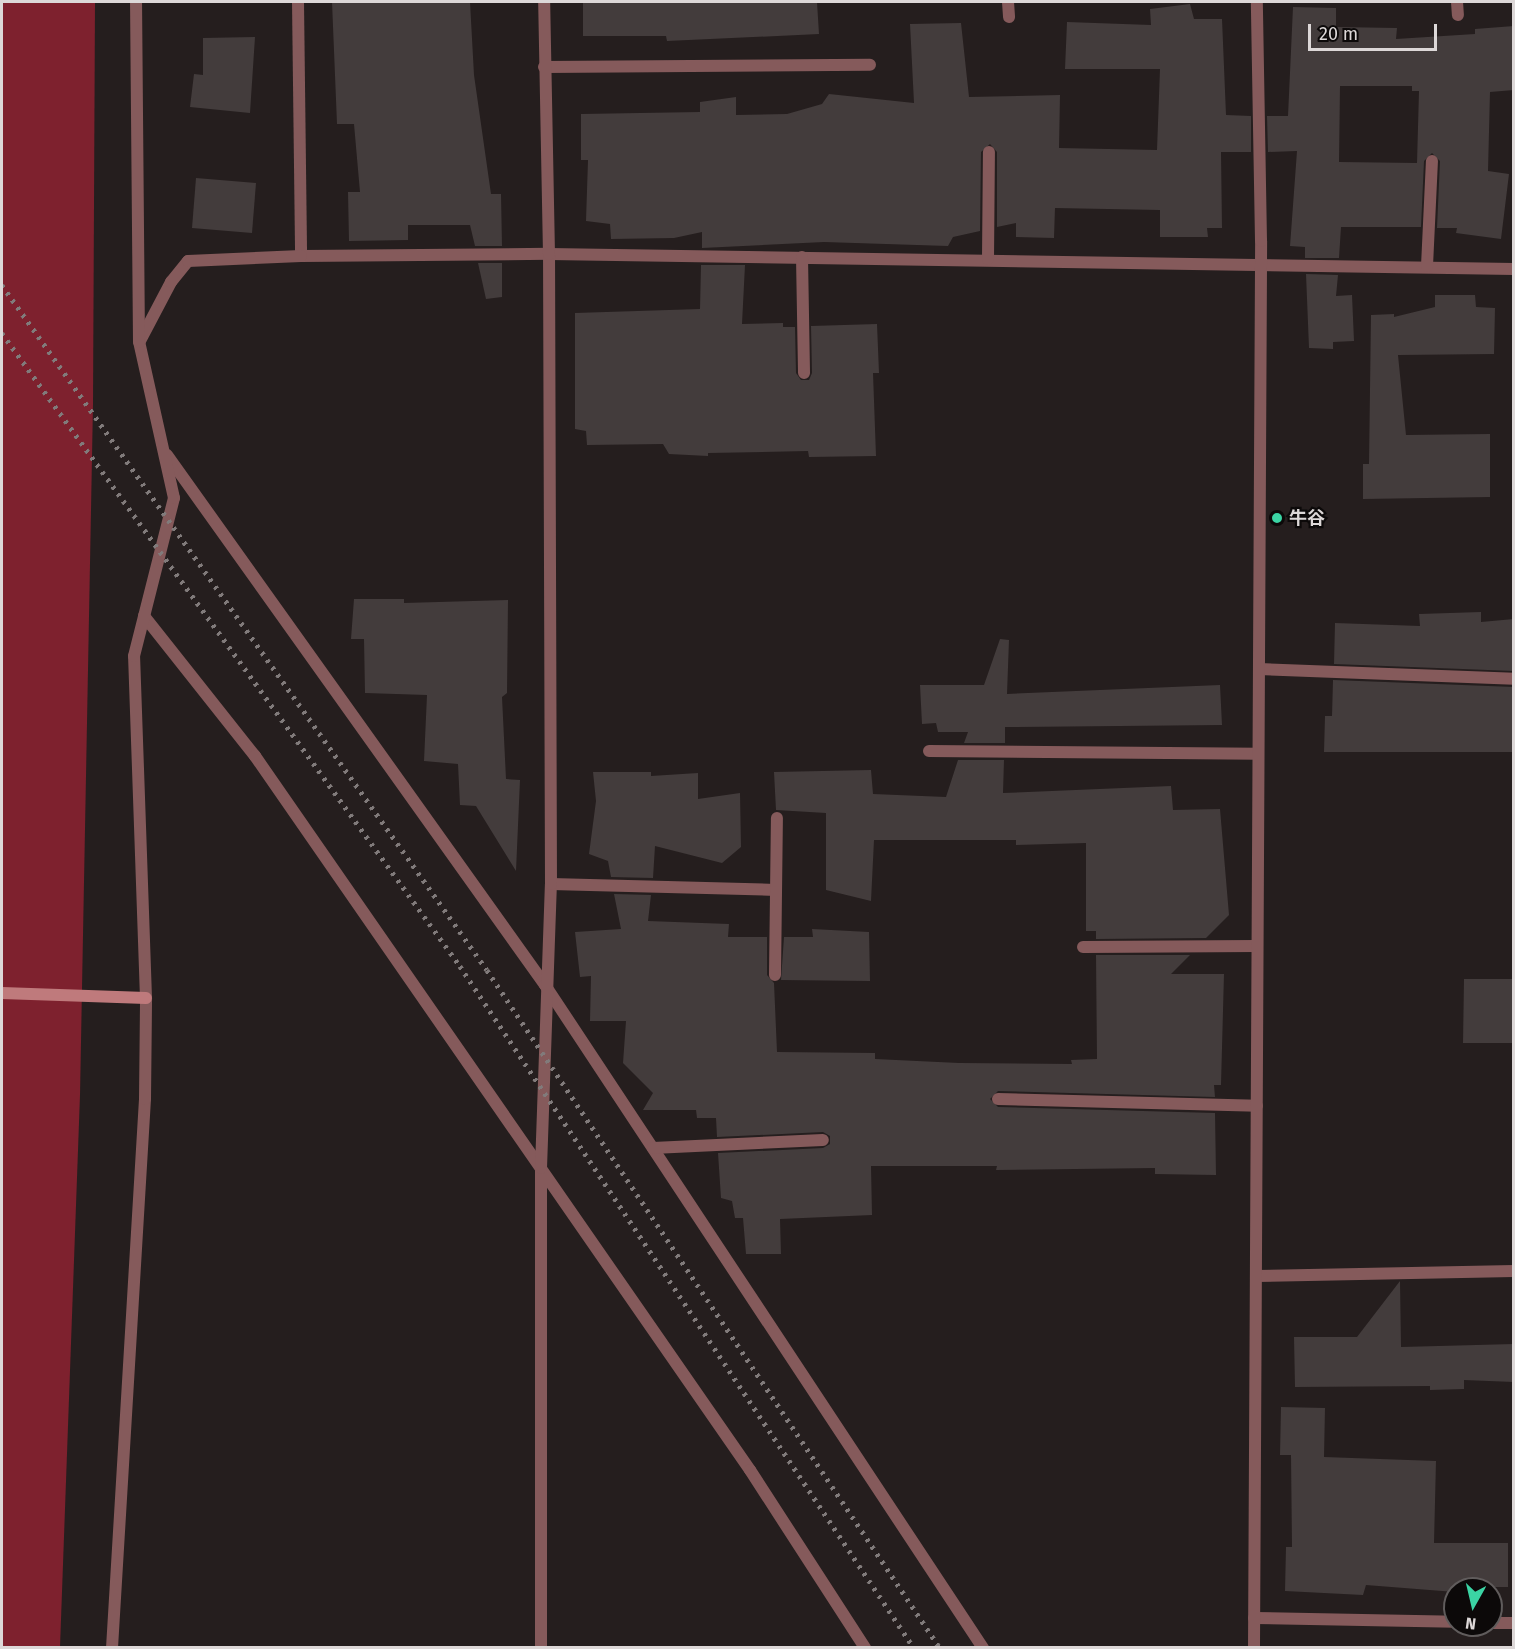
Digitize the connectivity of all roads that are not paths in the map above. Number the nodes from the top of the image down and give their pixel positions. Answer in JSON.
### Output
{"nodes":[{"id":1,"x":136,"y":2,"type":"edge"},
{"id":2,"x":298,"y":2,"type":"edge"},
{"id":3,"x":544,"y":2,"type":"edge"},
{"id":4,"x":1008,"y":2,"type":"edge"},
{"id":5,"x":1257,"y":2,"type":"edge"},
{"id":6,"x":1457,"y":2,"type":"edge"},
{"id":7,"x":1458,"y":15,"type":"dead end"},
{"id":8,"x":1009,"y":17,"type":"dead end"},
{"id":9,"x":870,"y":65,"type":"dead end"},
{"id":10,"x":544,"y":67,"type":"junction"},
{"id":11,"x":989,"y":152,"type":"dead end"},
{"id":12,"x":1432,"y":161,"type":"dead end"},
{"id":13,"x":549,"y":254,"type":"junction"},
{"id":14,"x":301,"y":256,"type":"junction"},
{"id":15,"x":802,"y":257,"type":"junction"},
{"id":16,"x":988,"y":259,"type":"junction"},
{"id":17,"x":1261,"y":262,"type":"junction"},
{"id":18,"x":1427,"y":266,"type":"junction"},
{"id":19,"x":1514,"y":269,"type":"edge"},
{"id":20,"x":139,"y":342,"type":"junction"},
{"id":21,"x":804,"y":374,"type":"dead end"},
{"id":22,"x":163,"y":450,"type":"junction"},
{"id":23,"x":144,"y":616,"type":"junction"},
{"id":24,"x":1259,"y":669,"type":"junction"},
{"id":25,"x":1514,"y":679,"type":"edge"},
{"id":26,"x":929,"y":751,"type":"dead end"},
{"id":27,"x":1258,"y":754,"type":"junction"},
{"id":28,"x":777,"y":818,"type":"dead end"},
{"id":29,"x":551,"y":884,"type":"junction"},
{"id":30,"x":776,"y":890,"type":"junction"},
{"id":31,"x":1257,"y":946,"type":"junction"},
{"id":32,"x":1083,"y":948,"type":"dead end"},
{"id":33,"x":775,"y":975,"type":"dead end"},
{"id":34,"x":545,"y":985,"type":"junction"},
{"id":35,"x":2,"y":993,"type":"edge"},
{"id":36,"x":146,"y":998,"type":"junction"},
{"id":37,"x":998,"y":1100,"type":"dead end"},
{"id":38,"x":1257,"y":1106,"type":"junction"},
{"id":39,"x":823,"y":1140,"type":"dead end"},
{"id":40,"x":653,"y":1148,"type":"junction"},
{"id":41,"x":541,"y":1168,"type":"junction"},
{"id":42,"x":1514,"y":1271,"type":"edge"},
{"id":43,"x":1256,"y":1276,"type":"junction"},
{"id":44,"x":1254,"y":1618,"type":"junction"},
{"id":45,"x":1443,"y":1622,"type":"edge"},
{"id":46,"x":112,"y":1647,"type":"edge"},
{"id":47,"x":541,"y":1647,"type":"edge"},
{"id":48,"x":865,"y":1647,"type":"edge"},
{"id":49,"x":982,"y":1647,"type":"edge"},
{"id":50,"x":1254,"y":1647,"type":"edge"}],
"edges":[{"from":1,"to":20,"type":"street"},
{"from":2,"to":14,"type":"street"},
{"from":3,"to":10,"type":"street"},
{"from":4,"to":8,"type":"street"},
{"from":5,"to":17,"type":"street"},
{"from":6,"to":7,"type":"street"},
{"from":9,"to":10,"type":"street"},
{"from":10,"to":13,"type":"street"},
{"from":11,"to":16,"type":"street"},
{"from":12,"to":18,"type":"street"},
{"from":13,"to":14,"type":"street"},
{"from":13,"to":15,"type":"street"},
{"from":13,"to":29,"type":"street"},
{"from":14,"to":20,"type":"street"},
{"from":15,"to":16,"type":"street"},
{"from":15,"to":21,"type":"street"},
{"from":16,"to":17,"type":"street"},
{"from":17,"to":18,"type":"street"},
{"from":17,"to":24,"type":"street"},
{"from":18,"to":19,"type":"street"},
{"from":20,"to":22,"type":"street"},
{"from":22,"to":23,"type":"street"},
{"from":22,"to":34,"type":"street"},
{"from":23,"to":36,"type":"street"},
{"from":23,"to":41,"type":"street"},
{"from":24,"to":25,"type":"street"},
{"from":24,"to":27,"type":"street"},
{"from":26,"to":27,"type":"street"},
{"from":27,"to":31,"type":"street"},
{"from":28,"to":30,"type":"street"},
{"from":29,"to":30,"type":"street"},
{"from":29,"to":34,"type":"street"},
{"from":30,"to":33,"type":"street"},
{"from":31,"to":32,"type":"street"},
{"from":31,"to":38,"type":"street"},
{"from":34,"to":40,"type":"street"},
{"from":34,"to":41,"type":"street"},
{"from":35,"to":36,"type":"main road"},
{"from":36,"to":46,"type":"street"},
{"from":37,"to":38,"type":"street"},
{"from":38,"to":43,"type":"street"},
{"from":39,"to":40,"type":"street"},
{"from":40,"to":49,"type":"street"},
{"from":41,"to":47,"type":"street"},
{"from":41,"to":48,"type":"street"},
{"from":42,"to":43,"type":"street"},
{"from":43,"to":44,"type":"street"},
{"from":44,"to":45,"type":"street"},
{"from":44,"to":50,"type":"street"}]}
